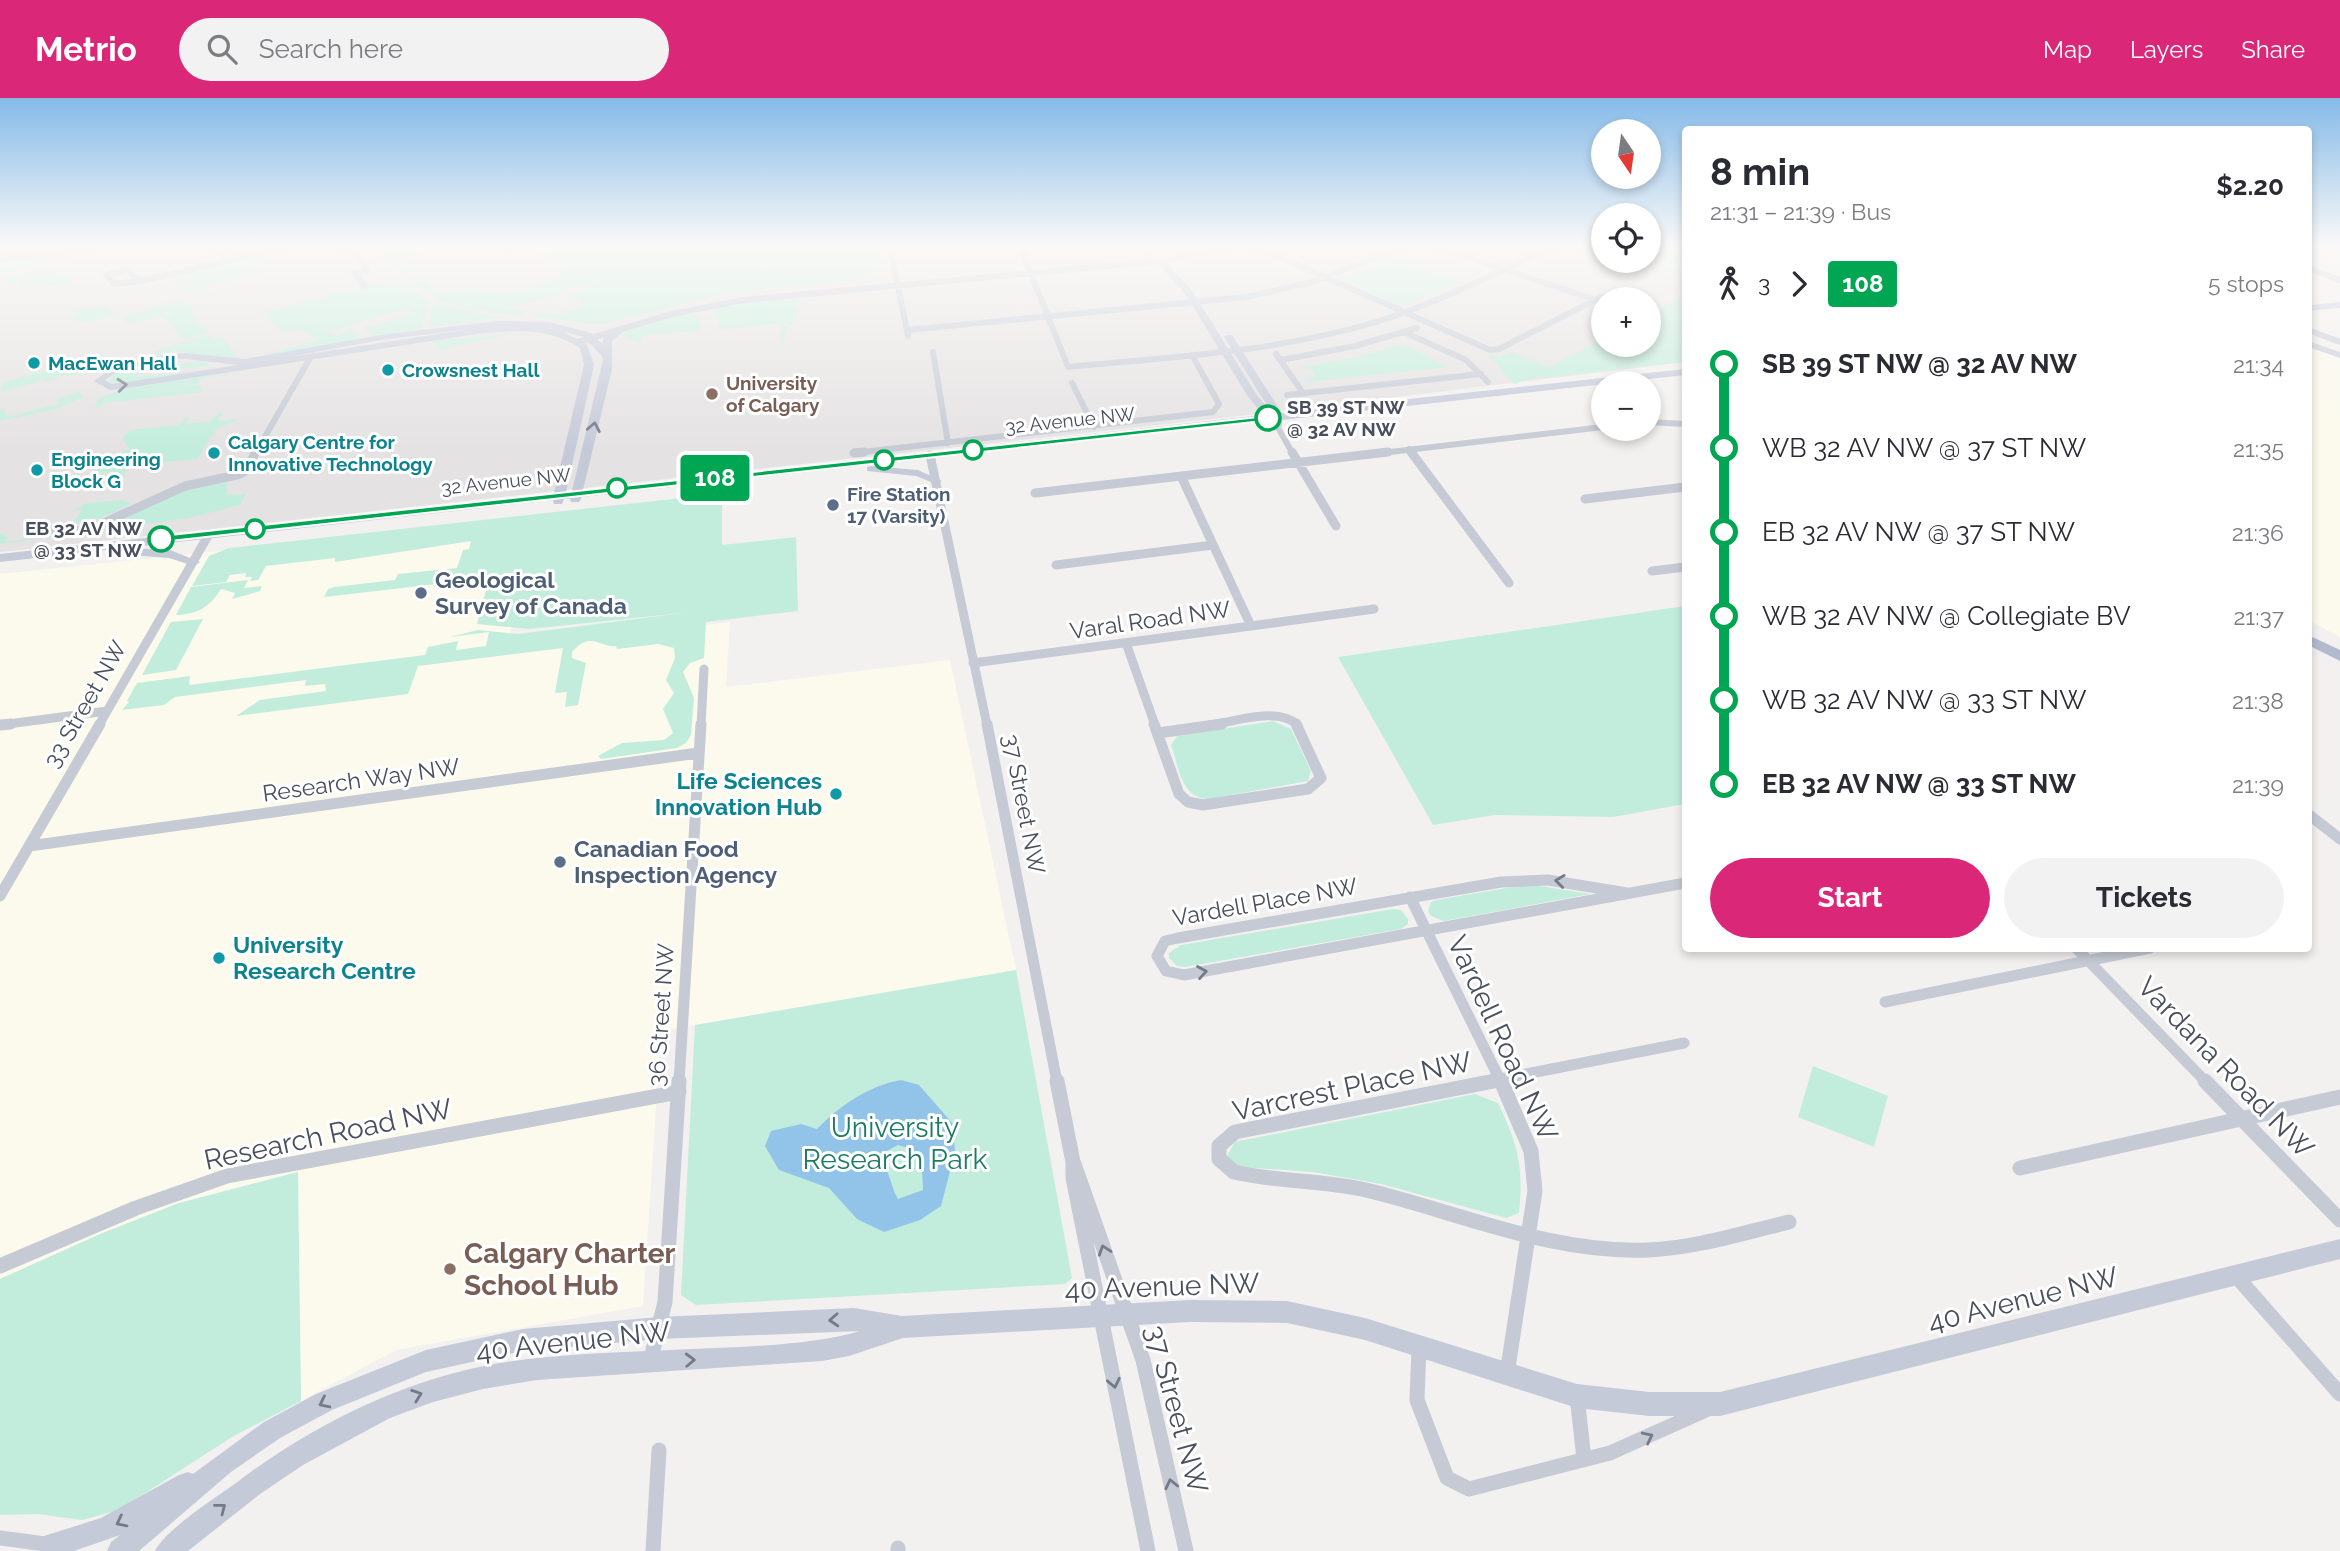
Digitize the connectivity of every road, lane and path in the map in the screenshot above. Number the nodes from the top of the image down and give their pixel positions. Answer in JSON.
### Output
{"nodes":[{"id":1,"x":683,"y":314,"type":"edge"},
{"id":2,"x":904,"y":314,"type":"edge"},
{"id":3,"x":1048,"y":314,"type":"edge"},
{"id":4,"x":1085,"y":314,"type":"edge"},
{"id":5,"x":1202,"y":314,"type":"edge"},
{"id":6,"x":1215,"y":314,"type":"edge"},
{"id":7,"x":1400,"y":314,"type":"edge"},
{"id":8,"x":1405,"y":314,"type":"edge"},
{"id":9,"x":1568,"y":314,"type":"edge"},
{"id":10,"x":1049,"y":317,"type":"junction"},
{"id":11,"x":1417,"y":328,"type":"dead end"},
{"id":12,"x":621,"y":329,"type":"junction"},
{"id":13,"x":1404,"y":332,"type":"junction"},
{"id":14,"x":2312,"y":332,"type":"edge"},
{"id":15,"x":1331,"y":334,"type":"junction"},
{"id":16,"x":593,"y":338,"type":"junction"},
{"id":17,"x":2312,"y":340,"type":"edge"},
{"id":18,"x":578,"y":342,"type":"junction"},
{"id":19,"x":2340,"y":342,"type":"edge"},
{"id":20,"x":2312,"y":346,"type":"edge"},
{"id":21,"x":1350,"y":347,"type":"junction"},
{"id":22,"x":2340,"y":349,"type":"edge"},
{"id":23,"x":1237,"y":350,"type":"junction"},
{"id":24,"x":1490,"y":350,"type":"junction"},
{"id":25,"x":1226,"y":351,"type":"junction"},
{"id":26,"x":933,"y":352,"type":"dead end"},
{"id":27,"x":606,"y":353,"type":"junction"},
{"id":28,"x":1192,"y":355,"type":"junction"},
{"id":29,"x":2340,"y":355,"type":"edge"},
{"id":30,"x":310,"y":358,"type":"junction"},
{"id":31,"x":1466,"y":360,"type":"junction"},
{"id":32,"x":1682,"y":372,"type":"edge"},
{"id":33,"x":1480,"y":374,"type":"junction"},
{"id":34,"x":1682,"y":380,"type":"edge"},
{"id":35,"x":1488,"y":382,"type":"dead end"},
{"id":36,"x":1072,"y":383,"type":"dead end"},
{"id":37,"x":1661,"y":383,"type":"edge"},
{"id":38,"x":1591,"y":391,"type":"edge"},
{"id":39,"x":1303,"y":393,"type":"junction"},
{"id":40,"x":1252,"y":395,"type":"junction"},
{"id":41,"x":1287,"y":395,"type":"dead end"},
{"id":42,"x":1275,"y":420,"type":"junction"},
{"id":43,"x":1228,"y":422,"type":"junction"},
{"id":44,"x":1661,"y":422,"type":"edge"},
{"id":45,"x":1681,"y":423,"type":"edge"},
{"id":46,"x":1094,"y":427,"type":"junction"},
{"id":47,"x":1591,"y":428,"type":"edge"},
{"id":48,"x":948,"y":443,"type":"junction"},
{"id":49,"x":1409,"y":449,"type":"junction"},
{"id":50,"x":855,"y":453,"type":"dead end"},
{"id":51,"x":931,"y":459,"type":"junction"},
{"id":52,"x":1296,"y":462,"type":"junction"},
{"id":53,"x":565,"y":465,"type":"junction"},
{"id":54,"x":586,"y":469,"type":"junction"},
{"id":55,"x":871,"y":469,"type":"junction"},
{"id":56,"x":1181,"y":476,"type":"junction"},
{"id":57,"x":220,"y":480,"type":"junction"},
{"id":58,"x":936,"y":481,"type":"junction"},
{"id":59,"x":1682,"y":487,"type":"edge"},
{"id":60,"x":619,"y":488,"type":"junction"},
{"id":61,"x":165,"y":490,"type":"dead end"},
{"id":62,"x":1035,"y":493,"type":"dead end"},
{"id":63,"x":576,"y":497,"type":"junction"},
{"id":64,"x":559,"y":499,"type":"junction"},
{"id":65,"x":1585,"y":499,"type":"dead end"},
{"id":66,"x":508,"y":500,"type":"junction"},
{"id":67,"x":1336,"y":526,"type":"dead end"},
{"id":68,"x":51,"y":530,"type":"dead end"},
{"id":69,"x":207,"y":539,"type":"junction"},
{"id":70,"x":1213,"y":545,"type":"junction"},
{"id":71,"x":134,"y":552,"type":"junction"},
{"id":72,"x":0,"y":558,"type":"edge"},
{"id":73,"x":194,"y":562,"type":"junction"},
{"id":74,"x":1056,"y":565,"type":"dead end"},
{"id":75,"x":0,"y":567,"type":"edge"},
{"id":76,"x":1682,"y":567,"type":"edge"},
{"id":77,"x":1652,"y":571,"type":"dead end"},
{"id":78,"x":1510,"y":583,"type":"dead end"},
{"id":79,"x":1374,"y":609,"type":"dead end"},
{"id":80,"x":1251,"y":625,"type":"junction"},
{"id":81,"x":2312,"y":627,"type":"edge"},
{"id":82,"x":2312,"y":641,"type":"edge"},
{"id":83,"x":1126,"y":643,"type":"junction"},
{"id":84,"x":2340,"y":643,"type":"edge"},
{"id":85,"x":2340,"y":656,"type":"edge"},
{"id":86,"x":973,"y":663,"type":"junction"},
{"id":87,"x":704,"y":669,"type":"dead end"},
{"id":88,"x":107,"y":711,"type":"junction"},
{"id":89,"x":0,"y":725,"type":"edge"},
{"id":90,"x":1158,"y":733,"type":"junction"},
{"id":91,"x":698,"y":753,"type":"junction"},
{"id":92,"x":2312,"y":817,"type":"edge"},
{"id":93,"x":2340,"y":839,"type":"edge"},
{"id":94,"x":29,"y":846,"type":"junction"},
{"id":95,"x":1682,"y":884,"type":"edge"},
{"id":96,"x":1627,"y":893,"type":"junction"},
{"id":97,"x":0,"y":896,"type":"edge"},
{"id":98,"x":1409,"y":897,"type":"junction"},
{"id":99,"x":1426,"y":931,"type":"junction"},
{"id":100,"x":2080,"y":952,"type":"edge"},
{"id":101,"x":2131,"y":952,"type":"edge"},
{"id":102,"x":2088,"y":961,"type":"junction"},
{"id":103,"x":1885,"y":1002,"type":"dead end"},
{"id":104,"x":1684,"y":1043,"type":"dead end"},
{"id":105,"x":1500,"y":1080,"type":"junction"},
{"id":106,"x":679,"y":1092,"type":"junction"},
{"id":107,"x":2340,"y":1097,"type":"edge"},
{"id":108,"x":2242,"y":1119,"type":"junction"},
{"id":109,"x":1073,"y":1162,"type":"junction"},
{"id":110,"x":2020,"y":1168,"type":"dead end"},
{"id":111,"x":2340,"y":1220,"type":"edge"},
{"id":112,"x":1789,"y":1222,"type":"dead end"},
{"id":113,"x":1529,"y":1235,"type":"junction"},
{"id":114,"x":2340,"y":1249,"type":"edge"},
{"id":115,"x":0,"y":1266,"type":"edge"},
{"id":116,"x":2236,"y":1276,"type":"junction"},
{"id":117,"x":1125,"y":1315,"type":"junction"},
{"id":118,"x":1098,"y":1317,"type":"junction"},
{"id":119,"x":902,"y":1327,"type":"junction"},
{"id":120,"x":659,"y":1328,"type":"junction"},
{"id":121,"x":1419,"y":1346,"type":"junction"},
{"id":122,"x":650,"y":1362,"type":"junction"},
{"id":123,"x":1507,"y":1374,"type":"junction"},
{"id":124,"x":2340,"y":1394,"type":"edge"},
{"id":125,"x":1577,"y":1396,"type":"junction"},
{"id":126,"x":1720,"y":1404,"type":"junction"},
{"id":127,"x":659,"y":1450,"type":"dead end"},
{"id":128,"x":1584,"y":1460,"type":"junction"},
{"id":129,"x":223,"y":1464,"type":"junction"},
{"id":130,"x":0,"y":1538,"type":"edge"},
{"id":131,"x":55,"y":1548,"type":"edge"},
{"id":132,"x":120,"y":1551,"type":"edge"},
{"id":133,"x":168,"y":1551,"type":"edge"},
{"id":134,"x":653,"y":1551,"type":"edge"},
{"id":135,"x":1148,"y":1551,"type":"edge"},
{"id":136,"x":1186,"y":1551,"type":"edge"}],
"edges":[{"from":1,"to":12,"type":"street"},
{"from":2,"to":10,"type":"street"},
{"from":3,"to":10,"type":"street"},
{"from":4,"to":10,"type":"street"},
{"from":5,"to":25,"type":"street"},
{"from":6,"to":23,"type":"street"},
{"from":7,"to":15,"type":"street"},
{"from":8,"to":24,"type":"street"},
{"from":9,"to":24,"type":"street"},
{"from":10,"to":28,"type":"street"},
{"from":11,"to":13,"type":"street"},
{"from":12,"to":16,"type":"street"},
{"from":12,"to":27,"type":"street"},
{"from":13,"to":21,"type":"street"},
{"from":13,"to":31,"type":"street"},
{"from":14,"to":19,"type":"street"},
{"from":15,"to":21,"type":"street"},
{"from":15,"to":23,"type":"street"},
{"from":16,"to":18,"type":"street"},
{"from":16,"to":27,"type":"street"},
{"from":16,"to":30,"type":"street","one_way":true},
{"from":17,"to":22,"type":"street"},
{"from":18,"to":30,"type":"street"},
{"from":18,"to":53,"type":"street"},
{"from":20,"to":29,"type":"street"},
{"from":21,"to":39,"type":"street"},
{"from":23,"to":25,"type":"street"},
{"from":23,"to":42,"type":"street"},
{"from":24,"to":31,"type":"street"},
{"from":25,"to":28,"type":"street"},
{"from":25,"to":40,"type":"street"},
{"from":26,"to":48,"type":"street"},
{"from":54,"to":27,"type":"street","one_way":true},
{"from":28,"to":46,"type":"street"},
{"from":30,"to":57,"type":"street"},
{"from":31,"to":33,"type":"street"},
{"from":32,"to":42,"type":"street","name":"32 Avenue NW"},
{"from":33,"to":35,"type":"street"},
{"from":33,"to":39,"type":"street"},
{"from":34,"to":37,"type":"street"},
{"from":36,"to":46,"type":"street"},
{"from":38,"to":42,"type":"street","name":"32 Avenue NW"},
{"from":39,"to":41,"type":"street"},
{"from":40,"to":42,"type":"street"},
{"from":40,"to":43,"type":"street"},
{"from":42,"to":43,"type":"street","name":"32 Avenue NW"},
{"from":42,"to":51,"type":"street","name":"32 Avenue NW"},
{"from":42,"to":52,"type":"street"},
{"from":43,"to":51,"type":"street","name":"32 Avenue NW"},
{"from":44,"to":45,"type":"street"},
{"from":46,"to":48,"type":"street"},
{"from":47,"to":49,"type":"street"},
{"from":48,"to":50,"type":"street"},
{"from":49,"to":52,"type":"street"},
{"from":49,"to":78,"type":"street"},
{"from":51,"to":55,"type":"street","name":"32 Avenue NW"},
{"from":51,"to":58,"type":"street","name":"37 Street NW"},
{"from":51,"to":60,"type":"street","name":"32 Avenue NW"},
{"from":52,"to":56,"type":"street"},
{"from":52,"to":67,"type":"street"},
{"from":53,"to":64,"type":"street"},
{"from":53,"to":66,"type":"street"},
{"from":54,"to":60,"type":"street"},
{"from":54,"to":63,"type":"street"},
{"from":55,"to":58,"type":"street"},
{"from":55,"to":63,"type":"street","name":"32 Avenue NW"},
{"from":56,"to":62,"type":"street"},
{"from":56,"to":70,"type":"street","name":"Varal Road NW"},
{"from":57,"to":61,"type":"street"},
{"from":57,"to":68,"type":"street"},
{"from":58,"to":86,"type":"street","name":"37 Street NW"},
{"from":59,"to":65,"type":"street"},
{"from":60,"to":63,"type":"street","name":"32 Avenue NW"},
{"from":63,"to":64,"type":"street","name":"32 Avenue NW"},
{"from":64,"to":66,"type":"street","name":"32 Avenue NW"},
{"from":64,"to":69,"type":"street","name":"32 Avenue NW"},
{"from":66,"to":69,"type":"street","name":"32 Avenue NW"},
{"from":69,"to":71,"type":"street","name":"32 Avenue NW"},
{"from":69,"to":72,"type":"street","name":"32 Avenue NW"},
{"from":69,"to":73,"type":"street","name":"33 Street NW"},
{"from":70,"to":74,"type":"street"},
{"from":70,"to":80,"type":"street","name":"Varal Road NW"},
{"from":71,"to":73,"type":"street"},
{"from":71,"to":75,"type":"street","name":"32 Avenue NW"},
{"from":73,"to":88,"type":"street","name":"33 Street NW"},
{"from":76,"to":77,"type":"street"},
{"from":79,"to":80,"type":"street"},
{"from":80,"to":83,"type":"street","name":"Varal Road NW"},
{"from":81,"to":84,"type":"main road"},
{"from":82,"to":85,"type":"main road"},
{"from":83,"to":86,"type":"street","name":"Varal Road NW"},
{"from":83,"to":90,"type":"street"},
{"from":86,"to":109,"type":"street","name":"37 Street NW"},
{"from":87,"to":91,"type":"street","name":"36 Street NW"},
{"from":88,"to":89,"type":"street"},
{"from":88,"to":94,"type":"street","name":"33 Street NW"},
{"from":90,"to":90,"type":"street"},
{"from":91,"to":94,"type":"street","name":"Research Way NW"},
{"from":91,"to":106,"type":"street","name":"36 Street NW"},
{"from":92,"to":93,"type":"street"},
{"from":94,"to":97,"type":"street","name":"33 Street NW"},
{"from":95,"to":96,"type":"street","name":"Vardell Road NW"},
{"from":96,"to":98,"type":"street","name":"Vardell Place NW","one_way":true},
{"from":96,"to":99,"type":"street","name":"Vardell Road NW"},
{"from":98,"to":99,"type":"street","name":"Vardell Road NW"},
{"from":98,"to":99,"type":"street","name":"Vardell Place NW","one_way":true},
{"from":99,"to":105,"type":"street","name":"Vardell Road NW"},
{"from":100,"to":102,"type":"street","name":"Vardana Road NW"},
{"from":101,"to":102,"type":"street"},
{"from":102,"to":103,"type":"street"},
{"from":102,"to":108,"type":"street","name":"Vardana Road NW"},
{"from":104,"to":105,"type":"street"},
{"from":105,"to":113,"type":"street","name":"Vardell Road NW"},
{"from":105,"to":113,"type":"street","name":"Varcrest Place NW"},
{"from":106,"to":115,"type":"street","name":"Research Road NW"},
{"from":106,"to":120,"type":"street","name":"36 Street NW"},
{"from":107,"to":108,"type":"street"},
{"from":108,"to":110,"type":"street"},
{"from":108,"to":111,"type":"street","name":"Vardana Road NW"},
{"from":117,"to":109,"type":"street","name":"37 Street NW","one_way":true},
{"from":109,"to":118,"type":"street","name":"37 Street NW"},
{"from":112,"to":113,"type":"street"},
{"from":113,"to":123,"type":"street","name":"Vardell Road NW"},
{"from":114,"to":116,"type":"street","name":"40 Avenue NW"},
{"from":116,"to":124,"type":"street"},
{"from":116,"to":126,"type":"street","name":"40 Avenue NW"},
{"from":117,"to":118,"type":"street","name":"40 Avenue NW"},
{"from":117,"to":121,"type":"street","name":"40 Avenue NW"},
{"from":136,"to":117,"type":"street","name":"37 Street NW","one_way":true},
{"from":118,"to":119,"type":"street","name":"40 Avenue NW"},
{"from":118,"to":135,"type":"street","name":"37 Street NW","one_way":true},
{"from":119,"to":120,"type":"street","name":"40 Avenue NW","one_way":true},
{"from":122,"to":119,"type":"street","name":"40 Avenue NW","one_way":true},
{"from":120,"to":122,"type":"street","name":"36 Street NW"},
{"from":120,"to":129,"type":"street","name":"40 Avenue NW","one_way":true},
{"from":121,"to":123,"type":"street","name":"40 Avenue NW"},
{"from":121,"to":128,"type":"street","name":"40 Avenue NW"},
{"from":133,"to":122,"type":"street","name":"40 Avenue NW","one_way":true},
{"from":123,"to":125,"type":"street","name":"40 Avenue NW"},
{"from":125,"to":126,"type":"street","name":"40 Avenue NW"},
{"from":125,"to":128,"type":"street"},
{"from":128,"to":126,"type":"street","name":"40 Avenue NW","one_way":true},
{"from":127,"to":134,"type":"street"},
{"from":129,"to":131,"type":"street","one_way":true},
{"from":129,"to":132,"type":"street","name":"40 Avenue NW"},
{"from":130,"to":131,"type":"street"}]}
